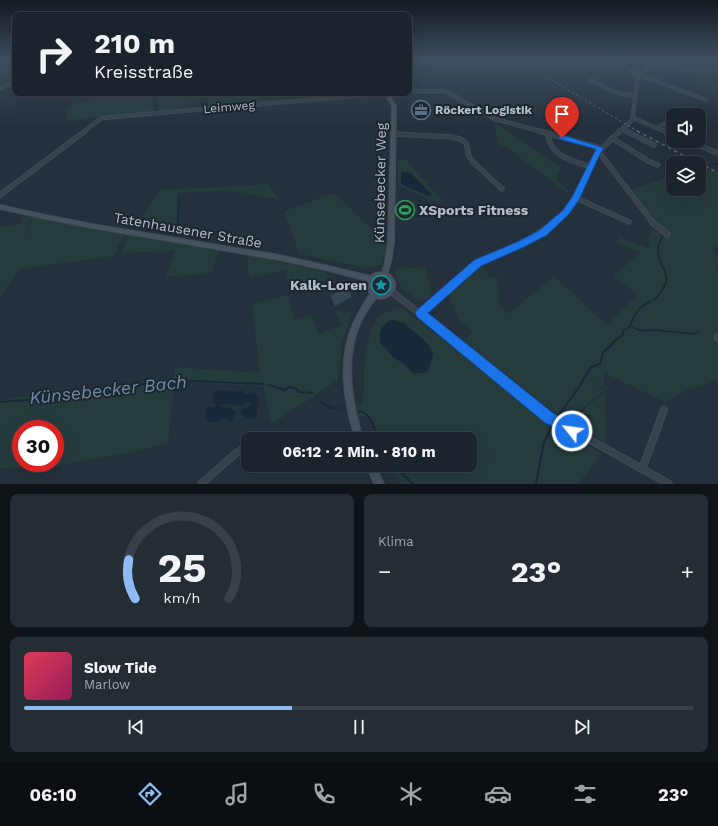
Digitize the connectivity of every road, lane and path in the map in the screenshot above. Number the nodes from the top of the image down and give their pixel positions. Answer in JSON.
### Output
{"nodes":[{"id":1,"x":12,"y":82,"type":"edge"},
{"id":2,"x":594,"y":82,"type":"edge"},
{"id":3,"x":638,"y":82,"type":"edge"},
{"id":4,"x":657,"y":82,"type":"edge"},
{"id":5,"x":0,"y":88,"type":"edge"},
{"id":6,"x":412,"y":91,"type":"edge"},
{"id":7,"x":353,"y":96,"type":"edge"},
{"id":8,"x":389,"y":96,"type":"edge"},
{"id":9,"x":635,"y":96,"type":"junction"},
{"id":10,"x":706,"y":100,"type":"dead end"},
{"id":11,"x":633,"y":118,"type":"junction"},
{"id":12,"x":666,"y":123,"type":"edge"},
{"id":13,"x":657,"y":128,"type":"junction"},
{"id":14,"x":622,"y":130,"type":"junction"},
{"id":15,"x":666,"y":132,"type":"edge"},
{"id":16,"x":394,"y":134,"type":"junction"},
{"id":17,"x":548,"y":134,"type":"junction"},
{"id":18,"x":612,"y":138,"type":"junction"},
{"id":19,"x":654,"y":145,"type":"dead end"},
{"id":20,"x":600,"y":148,"type":"junction"},
{"id":21,"x":705,"y":148,"type":"edge"},
{"id":22,"x":597,"y":153,"type":"junction"},
{"id":23,"x":718,"y":153,"type":"edge"},
{"id":24,"x":658,"y":165,"type":"dead end"},
{"id":25,"x":590,"y":167,"type":"junction"},
{"id":26,"x":502,"y":189,"type":"dead end"},
{"id":27,"x":0,"y":195,"type":"edge"},
{"id":28,"x":576,"y":198,"type":"junction"},
{"id":29,"x":0,"y":207,"type":"edge"},
{"id":30,"x":629,"y":222,"type":"dead end"},
{"id":31,"x":667,"y":234,"type":"dead end"},
{"id":32,"x":384,"y":275,"type":"junction"},
{"id":33,"x":371,"y":279,"type":"junction"},
{"id":34,"x":391,"y":291,"type":"junction"},
{"id":35,"x":375,"y":293,"type":"junction"},
{"id":36,"x":420,"y":313,"type":"junction"},
{"id":37,"x":664,"y":410,"type":"dead end"},
{"id":38,"x":357,"y":432,"type":"edge"},
{"id":39,"x":241,"y":450,"type":"edge"},
{"id":40,"x":642,"y":469,"type":"junction"},
{"id":41,"x":373,"y":472,"type":"edge"},
{"id":42,"x":201,"y":484,"type":"edge"},
{"id":43,"x":379,"y":484,"type":"edge"},
{"id":44,"x":669,"y":484,"type":"edge"}],
"edges":[{"from":1,"to":5,"type":"street"},
{"from":2,"to":9,"type":"street"},
{"from":3,"to":9,"type":"street"},
{"from":4,"to":10,"type":"street"},
{"from":6,"to":17,"type":"street"},
{"from":7,"to":27,"type":"street","name":"Leimweg"},
{"from":8,"to":16,"type":"street","name":"Künsebecker Weg"},
{"from":9,"to":11,"type":"street"},
{"from":11,"to":13,"type":"street"},
{"from":11,"to":14,"type":"street"},
{"from":12,"to":13,"type":"street"},
{"from":13,"to":15,"type":"street"},
{"from":14,"to":18,"type":"street"},
{"from":14,"to":19,"type":"street"},
{"from":16,"to":26,"type":"street"},
{"from":16,"to":32,"type":"street","name":"Künsebecker Weg"},
{"from":17,"to":20,"type":"street"},
{"from":17,"to":25,"type":"street"},
{"from":18,"to":20,"type":"street"},
{"from":18,"to":24,"type":"street"},
{"from":20,"to":22,"type":"street"},
{"from":21,"to":23,"type":"street"},
{"from":22,"to":25,"type":"street"},
{"from":22,"to":31,"type":"street"},
{"from":25,"to":28,"type":"street"},
{"from":28,"to":30,"type":"street"},
{"from":28,"to":36,"type":"street"},
{"from":29,"to":33,"type":"street","name":"Tatenhausener Straße"},
{"from":32,"to":33,"type":"street"},
{"from":32,"to":34,"type":"street"},
{"from":33,"to":35,"type":"street"},
{"from":34,"to":35,"type":"street"},
{"from":34,"to":36,"type":"street"},
{"from":35,"to":38,"type":"street"},
{"from":36,"to":40,"type":"street"},
{"from":37,"to":40,"type":"street"},
{"from":39,"to":42,"type":"street"},
{"from":40,"to":44,"type":"street"},
{"from":41,"to":43,"type":"street"}]}
